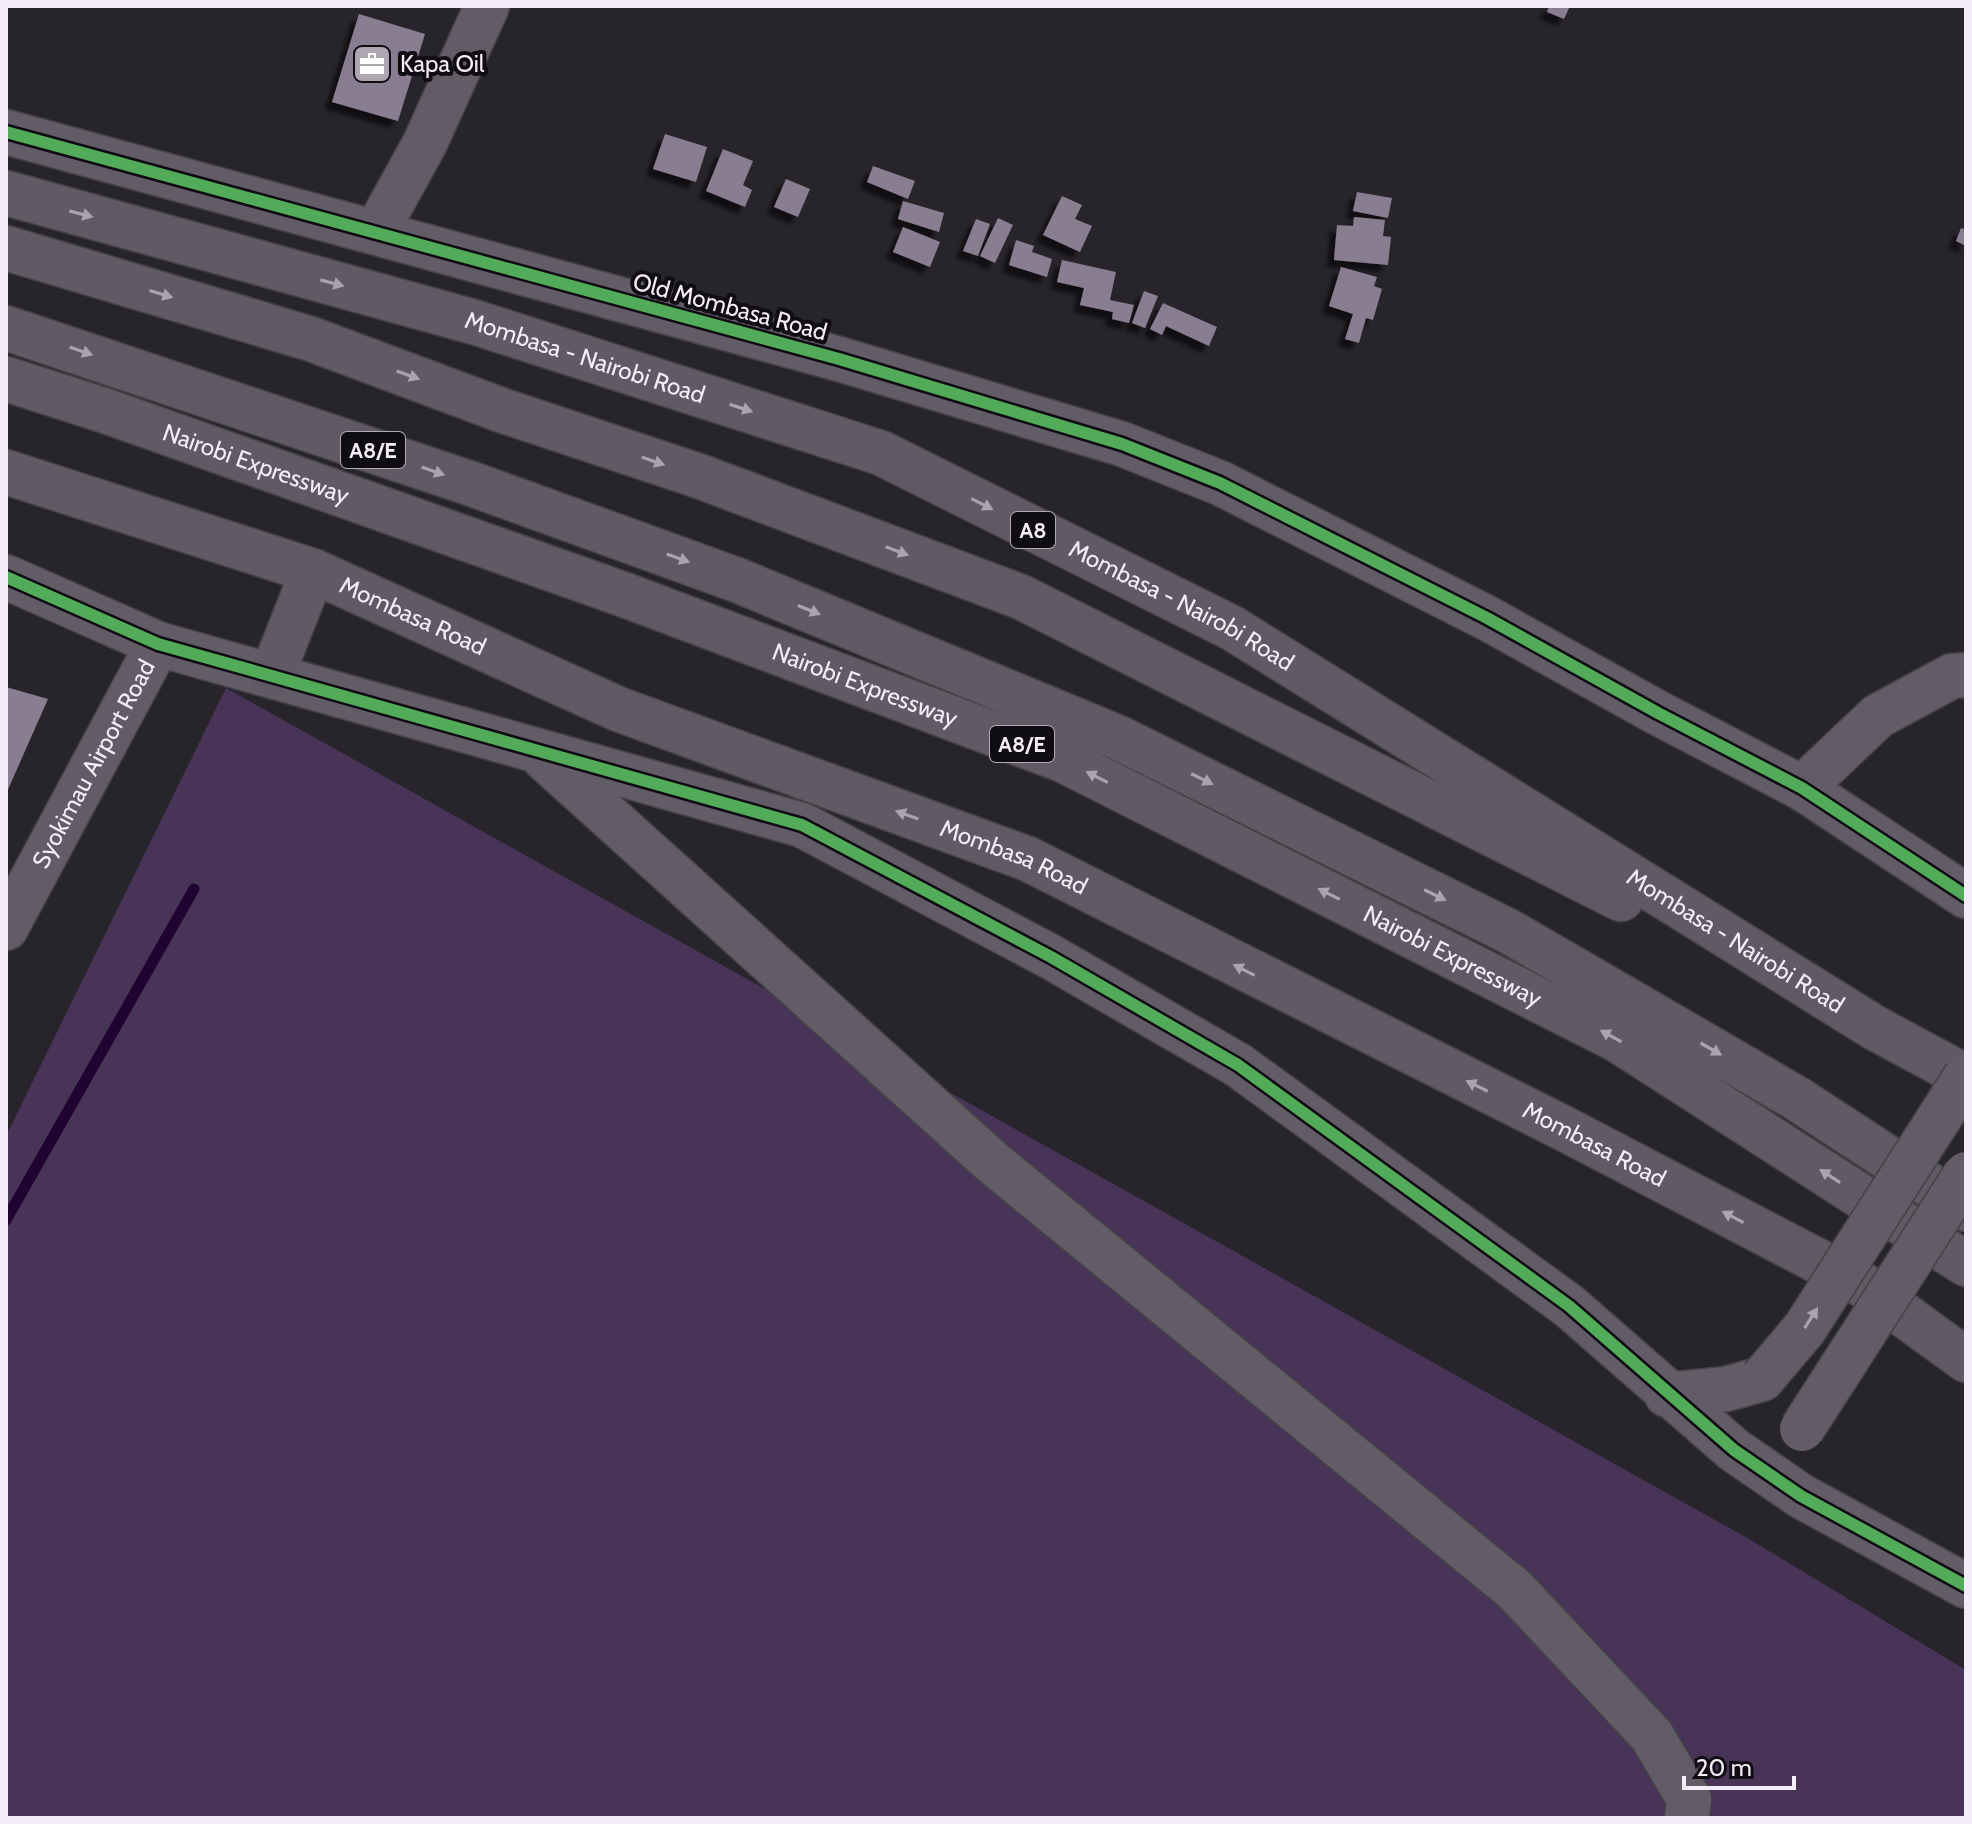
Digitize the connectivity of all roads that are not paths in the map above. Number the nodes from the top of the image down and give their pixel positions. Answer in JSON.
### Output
{"nodes":[{"id":1,"x":487,"y":6,"type":"edge"},
{"id":2,"x":6,"y":132,"type":"edge"},
{"id":3,"x":6,"y":193,"type":"edge"},
{"id":4,"x":376,"y":232,"type":"junction"},
{"id":5,"x":6,"y":248,"type":"edge"},
{"id":6,"x":6,"y":328,"type":"edge"},
{"id":7,"x":6,"y":379,"type":"edge"},
{"id":8,"x":6,"y":472,"type":"edge"},
{"id":9,"x":313,"y":571,"type":"junction"},
{"id":10,"x":6,"y":577,"type":"edge"},
{"id":11,"x":158,"y":644,"type":"junction"},
{"id":12,"x":272,"y":675,"type":"junction"},
{"id":13,"x":1966,"y":675,"type":"edge"},
{"id":14,"x":538,"y":752,"type":"junction"},
{"id":15,"x":1802,"y":788,"type":"junction"},
{"id":16,"x":1966,"y":896,"type":"edge"},
{"id":17,"x":6,"y":928,"type":"edge"},
{"id":18,"x":1875,"y":1028,"type":"junction"},
{"id":19,"x":1966,"y":1076,"type":"edge"},
{"id":20,"x":1966,"y":1174,"type":"edge"},
{"id":21,"x":1966,"y":1209,"type":"edge"},
{"id":22,"x":1966,"y":1264,"type":"edge"},
{"id":23,"x":1966,"y":1360,"type":"edge"},
{"id":24,"x":1667,"y":1395,"type":"junction"},
{"id":25,"x":1801,"y":1496,"type":"junction"},
{"id":26,"x":1966,"y":1586,"type":"edge"},
{"id":27,"x":1687,"y":1818,"type":"edge"}],
"edges":[{"from":1,"to":4,"type":"street"},
{"from":2,"to":4,"type":"street","name":"Old Mombasa Road"},
{"from":3,"to":18,"type":"highway","name":"Mombasa - Nairobi Road","number":"A8","one_way":true},
{"from":4,"to":15,"type":"street","name":"Old Mombasa Road"},
{"from":5,"to":18,"type":"highway","one_way":true},
{"from":6,"to":21,"type":"highway","name":"Nairobi Expressway","number":"A8/E","one_way":true},
{"from":22,"to":7,"type":"highway","name":"Nairobi Expressway","number":"A8/E","one_way":true},
{"from":8,"to":9,"type":"highway","name":"Mombasa Road"},
{"from":9,"to":12,"type":"highway"},
{"from":23,"to":9,"type":"highway","name":"Mombasa Road","one_way":true},
{"from":10,"to":11,"type":"street"},
{"from":11,"to":12,"type":"street"},
{"from":11,"to":17,"type":"street","name":"Syokimau Airport Road"},
{"from":12,"to":14,"type":"street"},
{"from":13,"to":15,"type":"street"},
{"from":14,"to":24,"type":"street"},
{"from":14,"to":27,"type":"street"},
{"from":15,"to":16,"type":"street","name":"Old Mombasa Road"},
{"from":18,"to":19,"type":"highway","name":"Mombasa - Nairobi Road","number":"A8"},
{"from":24,"to":19,"type":"street","one_way":true,"bridge":true},
{"from":20,"to":25,"type":"street","bridge":true},
{"from":24,"to":25,"type":"street"},
{"from":25,"to":26,"type":"street"}]}
